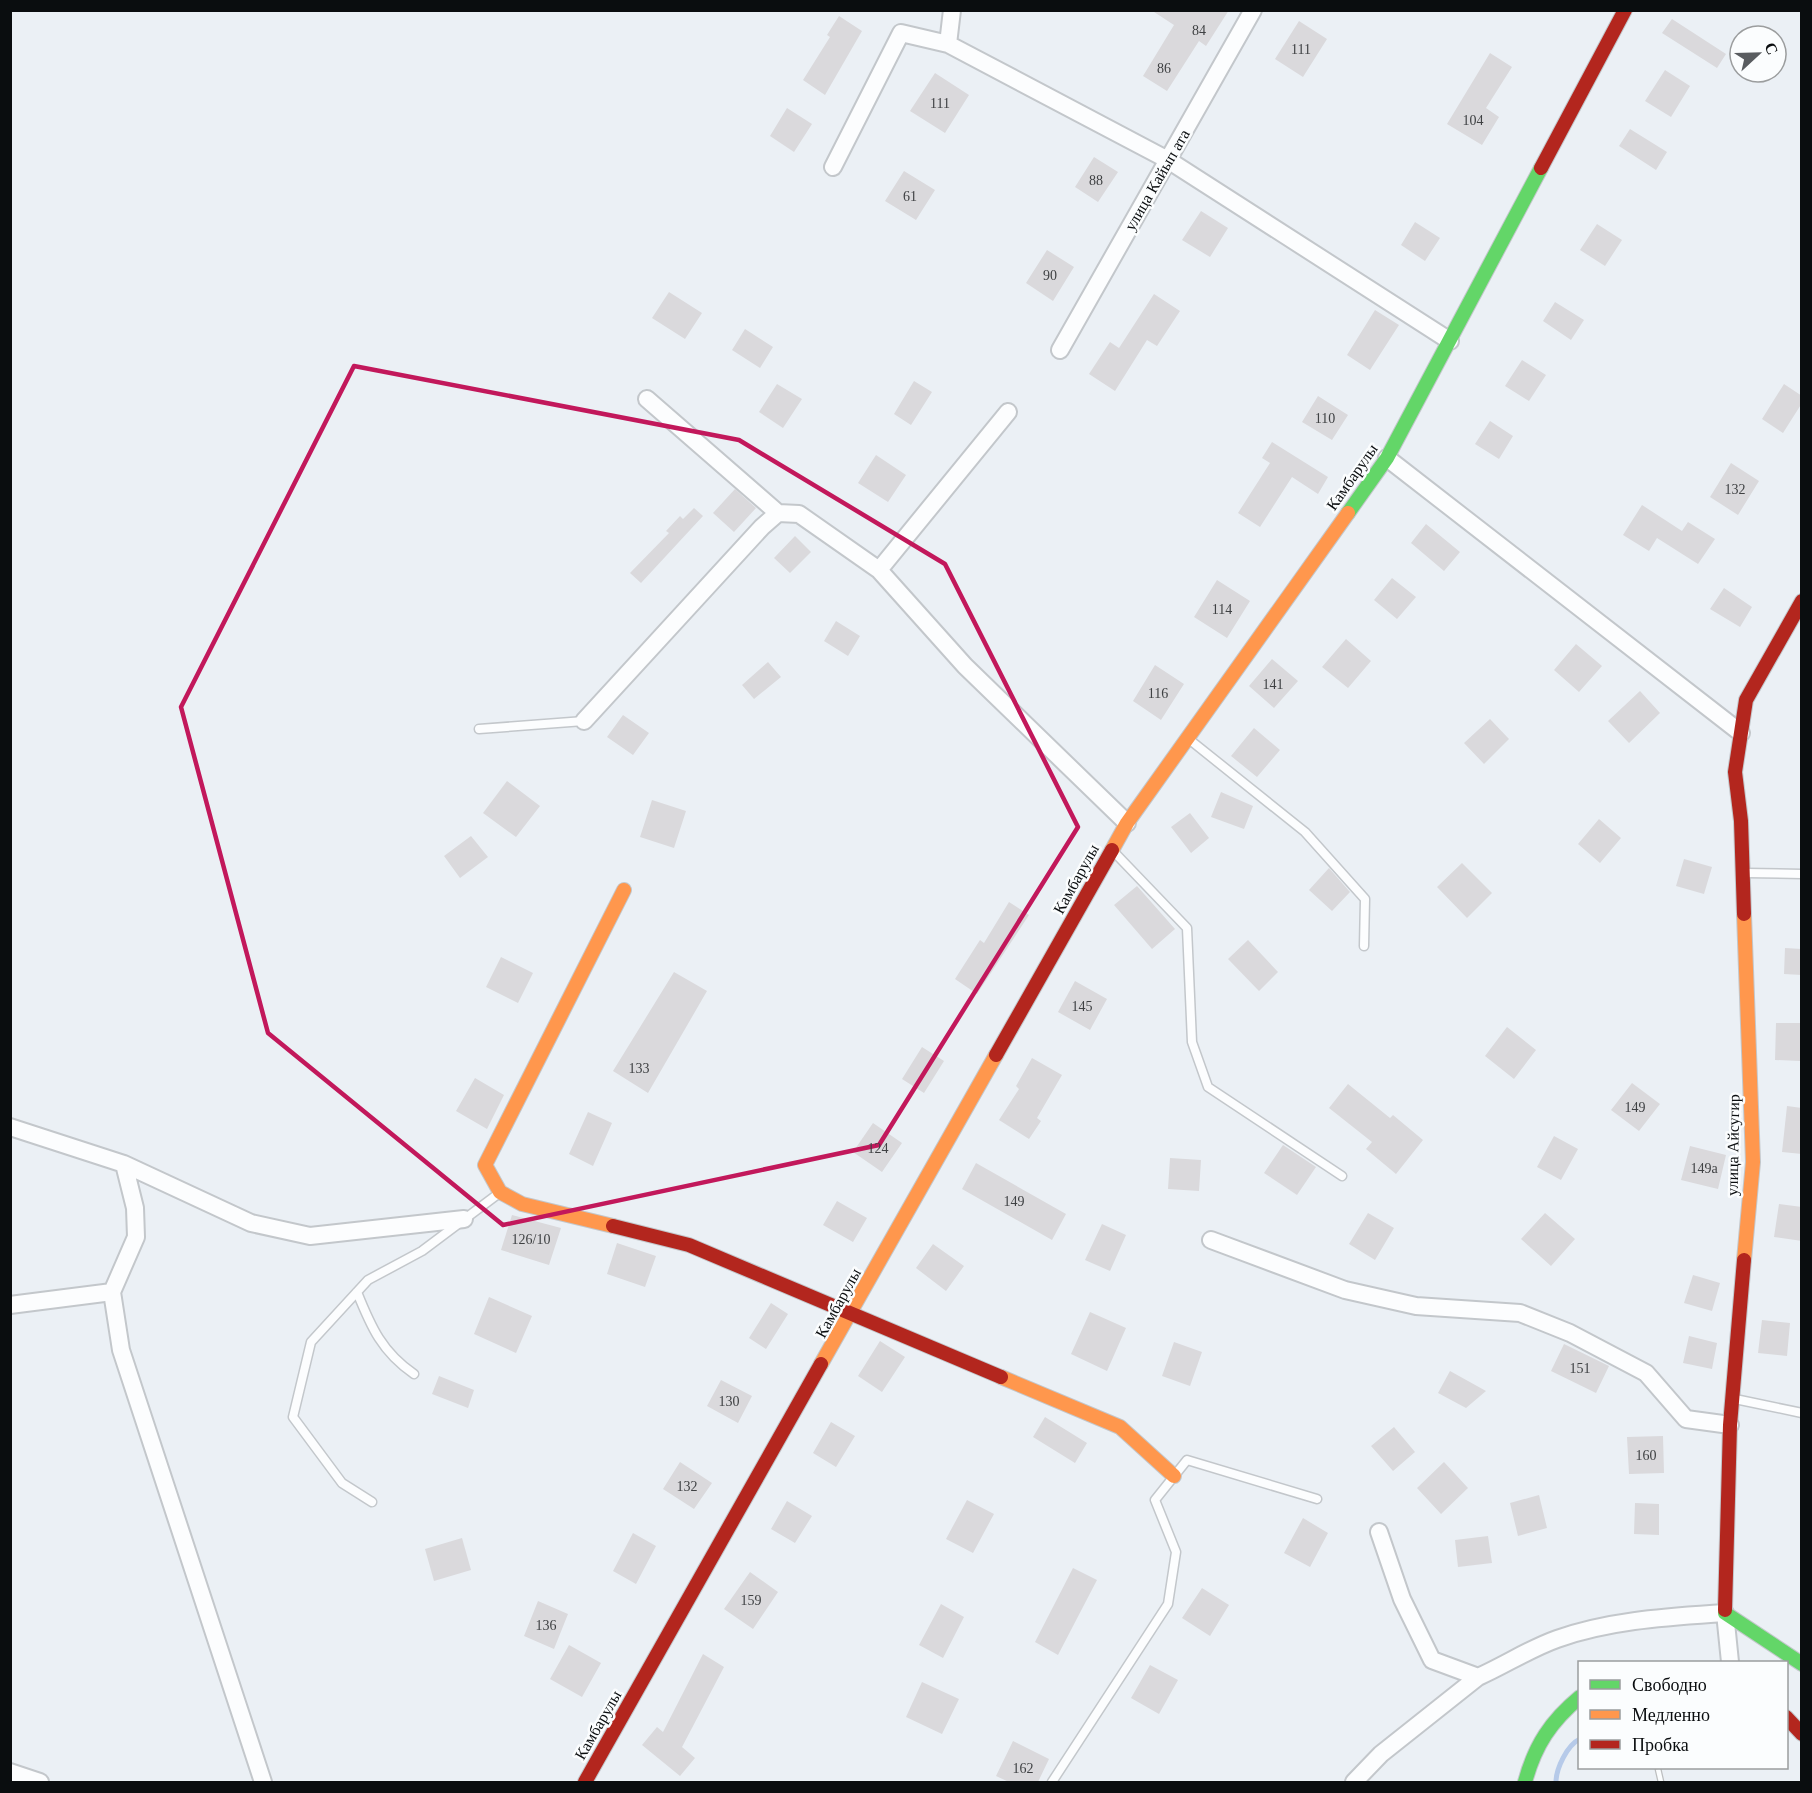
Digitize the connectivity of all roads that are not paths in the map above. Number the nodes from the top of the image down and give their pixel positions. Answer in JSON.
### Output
{"nodes":[{"id":1,"x":952,"y":10,"type":"edge"},
{"id":2,"x":1253,"y":10,"type":"edge"},
{"id":3,"x":1625,"y":10,"type":"edge"},
{"id":4,"x":948,"y":44,"type":"junction"},
{"id":5,"x":1168,"y":160,"type":"junction"},
{"id":6,"x":833,"y":167,"type":"dead end"},
{"id":7,"x":1450,"y":341,"type":"junction"},
{"id":8,"x":1060,"y":350,"type":"dead end"},
{"id":9,"x":647,"y":399,"type":"dead end"},
{"id":10,"x":1008,"y":412,"type":"dead end"},
{"id":11,"x":1387,"y":458,"type":"junction"},
{"id":12,"x":778,"y":513,"type":"junction"},
{"id":13,"x":879,"y":570,"type":"junction"},
{"id":14,"x":1802,"y":601,"type":"edge"},
{"id":15,"x":584,"y":721,"type":"joint"},
{"id":16,"x":479,"y":729,"type":"dead end"},
{"id":17,"x":1741,"y":733,"type":"junction"},
{"id":18,"x":1187,"y":738,"type":"junction"},
{"id":19,"x":1127,"y":823,"type":"junction"},
{"id":20,"x":1111,"y":849,"type":"junction"},
{"id":21,"x":1742,"y":873,"type":"junction"},
{"id":22,"x":1802,"y":874,"type":"edge"},
{"id":23,"x":624,"y":890,"type":"dead end"},
{"id":24,"x":1364,"y":946,"type":"dead end"},
{"id":25,"x":10,"y":1127,"type":"edge"},
{"id":26,"x":124,"y":1164,"type":"junction"},
{"id":27,"x":1342,"y":1176,"type":"dead end"},
{"id":28,"x":500,"y":1192,"type":"junction"},
{"id":29,"x":464,"y":1219,"type":"junction"},
{"id":30,"x":1210,"y":1240,"type":"dead end"},
{"id":31,"x":112,"y":1292,"type":"junction"},
{"id":32,"x":357,"y":1292,"type":"junction"},
{"id":33,"x":10,"y":1305,"type":"edge"},
{"id":34,"x":852,"y":1313,"type":"junction"},
{"id":35,"x":414,"y":1374,"type":"dead end"},
{"id":36,"x":1732,"y":1398,"type":"junction"},
{"id":37,"x":1802,"y":1413,"type":"edge"},
{"id":38,"x":1730,"y":1425,"type":"junction"},
{"id":39,"x":1174,"y":1476,"type":"junction"},
{"id":40,"x":1317,"y":1499,"type":"dead end"},
{"id":41,"x":372,"y":1502,"type":"dead end"},
{"id":42,"x":1379,"y":1532,"type":"dead end"},
{"id":43,"x":1725,"y":1614,"type":"junction"},
{"id":44,"x":1730,"y":1661,"type":"edge"},
{"id":45,"x":1802,"y":1664,"type":"edge"},
{"id":46,"x":1478,"y":1677,"type":"junction"},
{"id":47,"x":1578,"y":1699,"type":"edge"},
{"id":48,"x":1788,"y":1720,"type":"edge"},
{"id":49,"x":1802,"y":1734,"type":"edge"},
{"id":50,"x":10,"y":1772,"type":"edge"},
{"id":51,"x":40,"y":1782,"type":"edge"},
{"id":52,"x":263,"y":1782,"type":"edge"},
{"id":53,"x":585,"y":1782,"type":"edge"},
{"id":54,"x":1052,"y":1782,"type":"edge"},
{"id":55,"x":1354,"y":1782,"type":"edge"},
{"id":56,"x":1525,"y":1782,"type":"edge"}],
"edges":[{"from":1,"to":4,"type":"street"},
{"from":2,"to":5,"type":"street","name":"улица Кайып ата"},
{"from":3,"to":7,"type":"street","name":"Камбарулы"},
{"from":4,"to":5,"type":"street"},
{"from":4,"to":6,"type":"street"},
{"from":5,"to":7,"type":"street"},
{"from":5,"to":8,"type":"street","name":"улица Кайып ата"},
{"from":7,"to":11,"type":"street","name":"Камбарулы"},
{"from":9,"to":12,"type":"street"},
{"from":10,"to":13,"type":"street"},
{"from":11,"to":17,"type":"street"},
{"from":11,"to":18,"type":"street","name":"Камбарулы"},
{"from":12,"to":13,"type":"street"},
{"from":12,"to":15,"type":"street"},
{"from":13,"to":19,"type":"street"},
{"from":14,"to":17,"type":"street","name":"улица Айсугир"},
{"from":15,"to":16,"type":"lane"},
{"from":17,"to":21,"type":"street","name":"улица Айсугир"},
{"from":18,"to":19,"type":"street","name":"Камбарулы"},
{"from":18,"to":24,"type":"lane"},
{"from":19,"to":20,"type":"street","name":"Камбарулы"},
{"from":20,"to":27,"type":"lane"},
{"from":20,"to":34,"type":"street","name":"Камбарулы"},
{"from":21,"to":22,"type":"lane"},
{"from":21,"to":36,"type":"street","name":"улица Айсугир"},
{"from":23,"to":28,"type":"street"},
{"from":25,"to":26,"type":"street"},
{"from":26,"to":29,"type":"street"},
{"from":26,"to":31,"type":"street"},
{"from":28,"to":29,"type":"lane"},
{"from":28,"to":34,"type":"street"},
{"from":29,"to":32,"type":"lane"},
{"from":30,"to":38,"type":"street"},
{"from":31,"to":33,"type":"street"},
{"from":31,"to":52,"type":"street"},
{"from":32,"to":35,"type":"lane"},
{"from":32,"to":41,"type":"lane"},
{"from":34,"to":39,"type":"street"},
{"from":34,"to":53,"type":"street","name":"Камбарулы"},
{"from":36,"to":37,"type":"lane"},
{"from":36,"to":38,"type":"street","name":"улица Айсугир"},
{"from":38,"to":43,"type":"street","name":"улица Айсугир"},
{"from":39,"to":40,"type":"lane"},
{"from":39,"to":54,"type":"lane"},
{"from":42,"to":46,"type":"street"},
{"from":43,"to":44,"type":"street"},
{"from":43,"to":45,"type":"street"},
{"from":43,"to":46,"type":"street"},
{"from":46,"to":55,"type":"street"},
{"from":47,"to":56,"type":"street"},
{"from":48,"to":49,"type":"street"},
{"from":50,"to":51,"type":"street"}]}
